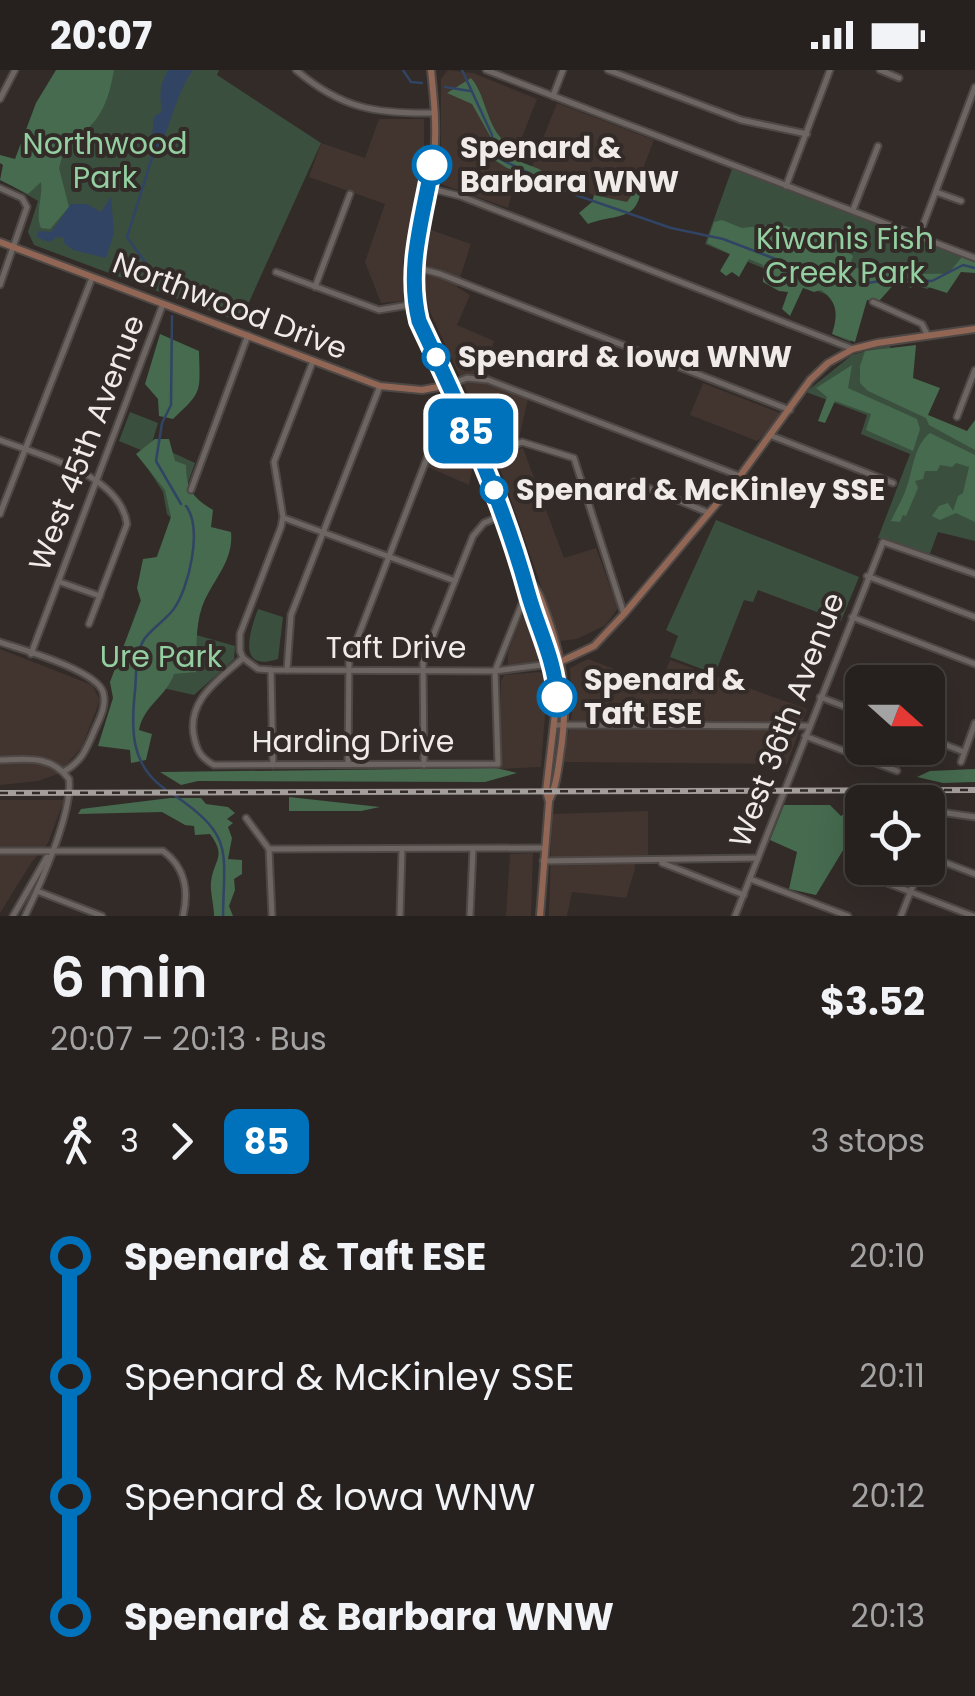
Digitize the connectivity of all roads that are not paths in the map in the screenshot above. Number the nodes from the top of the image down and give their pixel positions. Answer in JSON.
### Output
{"nodes":[{"id":1,"x":15,"y":70,"type":"edge"},
{"id":2,"x":296,"y":70,"type":"edge"},
{"id":3,"x":431,"y":70,"type":"edge"},
{"id":4,"x":486,"y":70,"type":"edge"},
{"id":5,"x":564,"y":70,"type":"edge"},
{"id":6,"x":608,"y":70,"type":"edge"},
{"id":7,"x":830,"y":70,"type":"edge"},
{"id":8,"x":880,"y":70,"type":"edge"},
{"id":9,"x":900,"y":78,"type":"dead end"},
{"id":10,"x":975,"y":87,"type":"edge"},
{"id":11,"x":554,"y":96,"type":"junction"},
{"id":12,"x":0,"y":100,"type":"edge"},
{"id":13,"x":435,"y":113,"type":"junction"},
{"id":14,"x":964,"y":118,"type":"junction"},
{"id":15,"x":975,"y":122,"type":"edge"},
{"id":16,"x":806,"y":134,"type":"junction"},
{"id":17,"x":878,"y":146,"type":"dead end"},
{"id":18,"x":786,"y":186,"type":"junction"},
{"id":19,"x":0,"y":188,"type":"edge"},
{"id":20,"x":428,"y":188,"type":"junction"},
{"id":21,"x":936,"y":192,"type":"junction"},
{"id":22,"x":350,"y":194,"type":"dead end"},
{"id":23,"x":961,"y":201,"type":"dead end"},
{"id":24,"x":853,"y":210,"type":"junction"},
{"id":25,"x":919,"y":236,"type":"junction"},
{"id":26,"x":0,"y":242,"type":"edge"},
{"id":27,"x":14,"y":248,"type":"junction"},
{"id":28,"x":975,"y":258,"type":"edge"},
{"id":29,"x":413,"y":267,"type":"junction"},
{"id":30,"x":276,"y":272,"type":"dead end"},
{"id":31,"x":92,"y":278,"type":"junction"},
{"id":32,"x":0,"y":285,"type":"edge"},
{"id":33,"x":315,"y":287,"type":"junction"},
{"id":34,"x":873,"y":302,"type":"dead end"},
{"id":35,"x":163,"y":304,"type":"junction"},
{"id":36,"x":415,"y":304,"type":"junction"},
{"id":37,"x":975,"y":329,"type":"edge"},
{"id":38,"x":927,"y":334,"type":"junction"},
{"id":39,"x":248,"y":335,"type":"junction"},
{"id":40,"x":852,"y":348,"type":"junction"},
{"id":41,"x":313,"y":361,"type":"junction"},
{"id":42,"x":975,"y":370,"type":"edge"},
{"id":43,"x":448,"y":384,"type":"junction"},
{"id":44,"x":380,"y":386,"type":"junction"},
{"id":45,"x":790,"y":410,"type":"junction"},
{"id":46,"x":436,"y":415,"type":"dead end"},
{"id":47,"x":958,"y":417,"type":"dead end"},
{"id":48,"x":772,"y":436,"type":"junction"},
{"id":49,"x":0,"y":440,"type":"edge"},
{"id":50,"x":24,"y":450,"type":"junction"},
{"id":51,"x":482,"y":457,"type":"junction"},
{"id":52,"x":740,"y":476,"type":"junction"},
{"id":53,"x":98,"y":479,"type":"junction"},
{"id":54,"x":634,"y":482,"type":"dead end"},
{"id":55,"x":893,"y":483,"type":"dead end"},
{"id":56,"x":191,"y":490,"type":"dead end"},
{"id":57,"x":709,"y":513,"type":"junction"},
{"id":58,"x":0,"y":514,"type":"edge"},
{"id":59,"x":503,"y":515,"type":"junction"},
{"id":60,"x":284,"y":517,"type":"junction"},
{"id":61,"x":323,"y":532,"type":"junction"},
{"id":62,"x":390,"y":557,"type":"junction"},
{"id":63,"x":975,"y":574,"type":"edge"},
{"id":64,"x":867,"y":576,"type":"junction"},
{"id":65,"x":526,"y":578,"type":"junction"},
{"id":66,"x":59,"y":581,"type":"junction"},
{"id":67,"x":455,"y":581,"type":"junction"},
{"id":68,"x":527,"y":591,"type":"junction"},
{"id":69,"x":100,"y":596,"type":"junction"},
{"id":70,"x":624,"y":614,"type":"junction"},
{"id":71,"x":850,"y":617,"type":"junction"},
{"id":72,"x":975,"y":617,"type":"edge"},
{"id":73,"x":89,"y":624,"type":"dead end"},
{"id":74,"x":0,"y":642,"type":"edge"},
{"id":75,"x":31,"y":654,"type":"junction"},
{"id":76,"x":244,"y":658,"type":"junction"},
{"id":77,"x":562,"y":661,"type":"junction"},
{"id":78,"x":552,"y":664,"type":"junction"},
{"id":79,"x":975,"y":664,"type":"edge"},
{"id":80,"x":422,"y":668,"type":"junction"},
{"id":81,"x":272,"y":670,"type":"junction"},
{"id":82,"x":287,"y":670,"type":"junction"},
{"id":83,"x":347,"y":670,"type":"junction"},
{"id":84,"x":495,"y":671,"type":"junction"},
{"id":85,"x":820,"y":697,"type":"junction"},
{"id":86,"x":845,"y":707,"type":"edge"},
{"id":87,"x":975,"y":723,"type":"edge"},
{"id":88,"x":554,"y":725,"type":"junction"},
{"id":89,"x":565,"y":726,"type":"junction"},
{"id":90,"x":808,"y":726,"type":"junction"},
{"id":91,"x":804,"y":736,"type":"junction"},
{"id":92,"x":945,"y":745,"type":"edge"},
{"id":93,"x":964,"y":752,"type":"junction"},
{"id":94,"x":0,"y":760,"type":"edge"},
{"id":95,"x":961,"y":762,"type":"dead end"},
{"id":96,"x":348,"y":764,"type":"junction"},
{"id":97,"x":424,"y":764,"type":"junction"},
{"id":98,"x":273,"y":765,"type":"junction"},
{"id":99,"x":64,"y":772,"type":"junction"},
{"id":100,"x":897,"y":772,"type":"dead end"},
{"id":101,"x":549,"y":802,"type":"junction"},
{"id":102,"x":945,"y":813,"type":"edge"},
{"id":103,"x":975,"y":816,"type":"edge"},
{"id":104,"x":246,"y":818,"type":"dead end"},
{"id":105,"x":473,"y":848,"type":"junction"},
{"id":106,"x":544,"y":848,"type":"junction"},
{"id":107,"x":402,"y":849,"type":"junction"},
{"id":108,"x":269,"y":850,"type":"junction"},
{"id":109,"x":51,"y":851,"type":"junction"},
{"id":110,"x":0,"y":852,"type":"edge"},
{"id":111,"x":758,"y":858,"type":"junction"},
{"id":112,"x":543,"y":862,"type":"junction"},
{"id":113,"x":660,"y":862,"type":"junction"},
{"id":114,"x":945,"y":863,"type":"edge"},
{"id":115,"x":975,"y":874,"type":"edge"},
{"id":116,"x":750,"y":879,"type":"junction"},
{"id":117,"x":892,"y":885,"type":"edge"},
{"id":118,"x":913,"y":885,"type":"edge"},
{"id":119,"x":37,"y":891,"type":"junction"},
{"id":120,"x":910,"y":892,"type":"junction"},
{"id":121,"x":744,"y":895,"type":"junction"},
{"id":122,"x":13,"y":916,"type":"edge"},
{"id":123,"x":25,"y":916,"type":"edge"},
{"id":124,"x":102,"y":916,"type":"edge"},
{"id":125,"x":183,"y":916,"type":"edge"},
{"id":126,"x":272,"y":916,"type":"edge"},
{"id":127,"x":400,"y":916,"type":"edge"},
{"id":128,"x":470,"y":916,"type":"edge"},
{"id":129,"x":541,"y":916,"type":"edge"},
{"id":130,"x":736,"y":916,"type":"edge"},
{"id":131,"x":848,"y":916,"type":"edge"},
{"id":132,"x":901,"y":916,"type":"edge"},
{"id":133,"x":972,"y":916,"type":"edge"}],
"edges":[{"from":1,"to":12,"type":"street"},
{"from":2,"to":13,"type":"street"},
{"from":3,"to":13,"type":"main road"},
{"from":4,"to":11,"type":"street"},
{"from":5,"to":11,"type":"street"},
{"from":6,"to":16,"type":"street"},
{"from":7,"to":16,"type":"street"},
{"from":8,"to":9,"type":"street"},
{"from":10,"to":14,"type":"street"},
{"from":11,"to":18,"type":"street"},
{"from":13,"to":20,"type":"main road"},
{"from":14,"to":15,"type":"street"},
{"from":14,"to":21,"type":"street"},
{"from":16,"to":18,"type":"street"},
{"from":17,"to":24,"type":"street"},
{"from":18,"to":24,"type":"street"},
{"from":19,"to":27,"type":"street"},
{"from":20,"to":29,"type":"main road"},
{"from":20,"to":40,"type":"street"},
{"from":21,"to":23,"type":"street"},
{"from":21,"to":25,"type":"street"},
{"from":22,"to":33,"type":"street"},
{"from":24,"to":25,"type":"street"},
{"from":25,"to":28,"type":"street"},
{"from":26,"to":27,"type":"main road","name":"Northwood Drive"},
{"from":27,"to":31,"type":"main road","name":"Northwood Drive"},
{"from":27,"to":32,"type":"street"},
{"from":29,"to":36,"type":"main road"},
{"from":29,"to":45,"type":"street"},
{"from":30,"to":33,"type":"street"},
{"from":31,"to":35,"type":"main road","name":"Northwood Drive"},
{"from":31,"to":50,"type":"street"},
{"from":33,"to":36,"type":"street"},
{"from":34,"to":38,"type":"street"},
{"from":35,"to":39,"type":"main road","name":"Northwood Drive"},
{"from":35,"to":53,"type":"street","name":"West 45th Avenue"},
{"from":36,"to":43,"type":"main road"},
{"from":37,"to":38,"type":"main road"},
{"from":38,"to":40,"type":"main road"},
{"from":39,"to":41,"type":"main road","name":"Northwood Drive"},
{"from":39,"to":56,"type":"street"},
{"from":40,"to":45,"type":"main road"},
{"from":41,"to":44,"type":"main road","name":"Northwood Drive"},
{"from":41,"to":60,"type":"street"},
{"from":42,"to":47,"type":"street"},
{"from":43,"to":44,"type":"main road","name":"Northwood Drive"},
{"from":43,"to":51,"type":"main road"},
{"from":43,"to":52,"type":"street"},
{"from":44,"to":61,"type":"street"},
{"from":45,"to":48,"type":"main road"},
{"from":46,"to":62,"type":"street"},
{"from":48,"to":52,"type":"main road"},
{"from":48,"to":55,"type":"street"},
{"from":49,"to":50,"type":"street"},
{"from":50,"to":53,"type":"street"},
{"from":50,"to":58,"type":"street"},
{"from":51,"to":59,"type":"main road"},
{"from":51,"to":70,"type":"street"},
{"from":52,"to":57,"type":"main road"},
{"from":53,"to":66,"type":"street","name":"West 45th Avenue"},
{"from":53,"to":69,"type":"street"},
{"from":54,"to":57,"type":"street"},
{"from":57,"to":70,"type":"main road"},
{"from":59,"to":65,"type":"main road"},
{"from":59,"to":67,"type":"street"},
{"from":60,"to":61,"type":"street"},
{"from":60,"to":76,"type":"street"},
{"from":61,"to":62,"type":"street"},
{"from":61,"to":82,"type":"street"},
{"from":62,"to":67,"type":"street"},
{"from":62,"to":83,"type":"street"},
{"from":63,"to":64,"type":"street","name":"West 36th Avenue"},
{"from":64,"to":71,"type":"street","name":"West 36th Avenue"},
{"from":64,"to":72,"type":"street"},
{"from":65,"to":68,"type":"main road"},
{"from":65,"to":77,"type":"main road"},
{"from":66,"to":69,"type":"street"},
{"from":66,"to":75,"type":"street","name":"West 45th Avenue"},
{"from":67,"to":80,"type":"street"},
{"from":68,"to":78,"type":"main road"},
{"from":68,"to":84,"type":"street"},
{"from":69,"to":73,"type":"street"},
{"from":70,"to":77,"type":"main road"},
{"from":71,"to":79,"type":"street"},
{"from":71,"to":85,"type":"street","name":"West 36th Avenue"},
{"from":74,"to":75,"type":"street"},
{"from":75,"to":99,"type":"street"},
{"from":76,"to":81,"type":"street","name":"Taft Drive"},
{"from":76,"to":98,"type":"street","name":"Harding Drive"},
{"from":77,"to":78,"type":"street","name":"Taft Drive"},
{"from":77,"to":89,"type":"main road"},
{"from":78,"to":84,"type":"street","name":"Taft Drive"},
{"from":78,"to":88,"type":"main road"},
{"from":80,"to":83,"type":"street","name":"Taft Drive"},
{"from":80,"to":84,"type":"street","name":"Taft Drive"},
{"from":80,"to":97,"type":"street"},
{"from":81,"to":82,"type":"street","name":"Taft Drive"},
{"from":81,"to":98,"type":"street"},
{"from":82,"to":83,"type":"street","name":"Taft Drive"},
{"from":83,"to":96,"type":"street"},
{"from":84,"to":97,"type":"street","name":"Harding Drive"},
{"from":85,"to":86,"type":"street"},
{"from":85,"to":90,"type":"street","name":"West 36th Avenue"},
{"from":87,"to":93,"type":"street"},
{"from":88,"to":89,"type":"street"},
{"from":88,"to":101,"type":"main road"},
{"from":89,"to":90,"type":"street"},
{"from":89,"to":101,"type":"main road"},
{"from":90,"to":91,"type":"street","name":"West 36th Avenue"},
{"from":91,"to":100,"type":"street"},
{"from":91,"to":111,"type":"street","name":"West 36th Avenue"},
{"from":92,"to":93,"type":"street"},
{"from":93,"to":95,"type":"street"},
{"from":94,"to":99,"type":"street"},
{"from":96,"to":97,"type":"street","name":"Harding Drive"},
{"from":96,"to":98,"type":"street","name":"Harding Drive"},
{"from":99,"to":109,"type":"street"},
{"from":101,"to":106,"type":"main road"},
{"from":102,"to":103,"type":"street"},
{"from":104,"to":108,"type":"street"},
{"from":105,"to":106,"type":"street"},
{"from":105,"to":107,"type":"street"},
{"from":105,"to":128,"type":"street"},
{"from":106,"to":112,"type":"main road"},
{"from":107,"to":108,"type":"street"},
{"from":107,"to":127,"type":"street"},
{"from":108,"to":126,"type":"street"},
{"from":109,"to":110,"type":"street"},
{"from":109,"to":119,"type":"street"},
{"from":109,"to":122,"type":"street"},
{"from":109,"to":125,"type":"street"},
{"from":111,"to":113,"type":"street"},
{"from":111,"to":116,"type":"street","name":"West 36th Avenue"},
{"from":112,"to":113,"type":"street"},
{"from":112,"to":129,"type":"main road"},
{"from":113,"to":121,"type":"street"},
{"from":114,"to":115,"type":"street"},
{"from":116,"to":121,"type":"street","name":"West 36th Avenue"},
{"from":116,"to":131,"type":"street"},
{"from":117,"to":120,"type":"street"},
{"from":118,"to":120,"type":"street"},
{"from":119,"to":123,"type":"street"},
{"from":119,"to":124,"type":"street"},
{"from":120,"to":132,"type":"street"},
{"from":120,"to":133,"type":"street"},
{"from":121,"to":130,"type":"street","name":"West 36th Avenue"}]}
